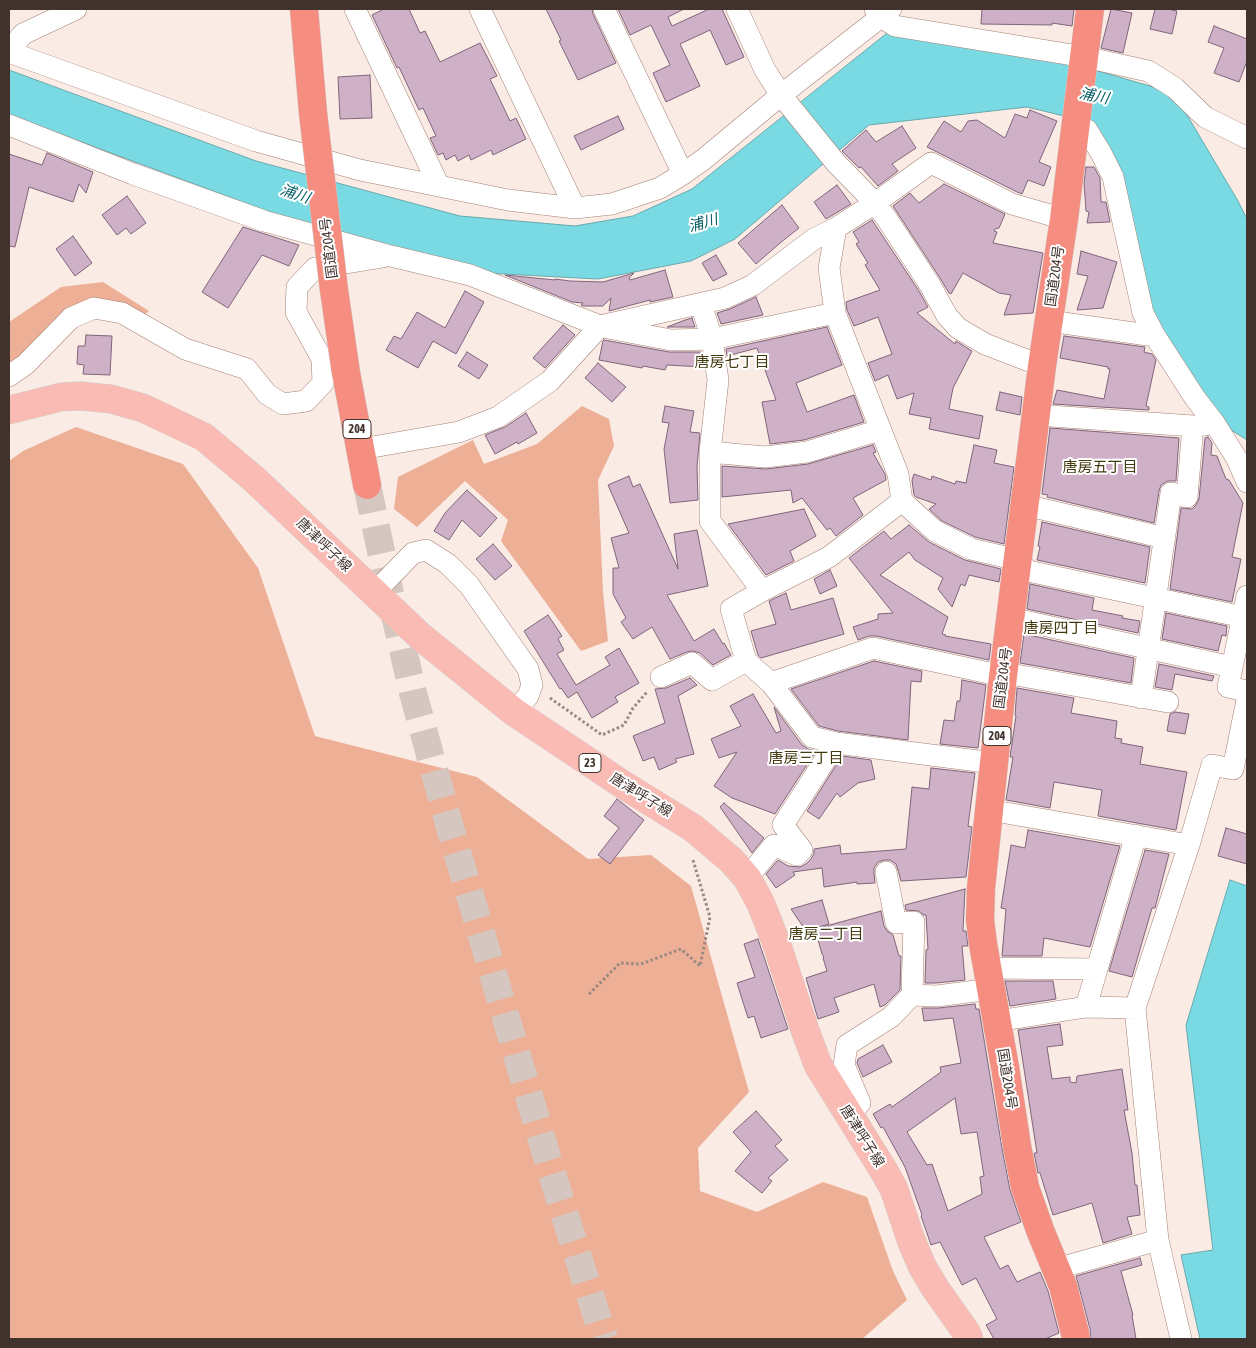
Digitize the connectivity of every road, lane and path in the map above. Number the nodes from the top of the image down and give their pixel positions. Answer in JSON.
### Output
{"nodes":[{"id":1,"x":76,"y":9,"type":"edge"},
{"id":2,"x":304,"y":9,"type":"edge"},
{"id":3,"x":355,"y":9,"type":"edge"},
{"id":4,"x":480,"y":9,"type":"edge"},
{"id":5,"x":604,"y":9,"type":"edge"},
{"id":6,"x":737,"y":9,"type":"edge"},
{"id":7,"x":1090,"y":9,"type":"edge"},
{"id":8,"x":882,"y":11,"type":"edge"},
{"id":9,"x":9,"y":52,"type":"edge"},
{"id":10,"x":1085,"y":56,"type":"junction"},
{"id":11,"x":781,"y":95,"type":"junction"},
{"id":12,"x":9,"y":124,"type":"edge"},
{"id":13,"x":1076,"y":124,"type":"junction"},
{"id":14,"x":1247,"y":138,"type":"edge"},
{"id":15,"x":683,"y":174,"type":"junction"},
{"id":16,"x":439,"y":186,"type":"junction"},
{"id":17,"x":875,"y":203,"type":"junction"},
{"id":18,"x":574,"y":208,"type":"junction"},
{"id":19,"x":1064,"y":219,"type":"junction"},
{"id":20,"x":836,"y":228,"type":"junction"},
{"id":21,"x":390,"y":256,"type":"junction"},
{"id":22,"x":701,"y":304,"type":"junction"},
{"id":23,"x":835,"y":313,"type":"junction"},
{"id":24,"x":1049,"y":321,"type":"junction"},
{"id":25,"x":600,"y":326,"type":"junction"},
{"id":26,"x":1155,"y":336,"type":"junction"},
{"id":27,"x":712,"y":339,"type":"junction"},
{"id":28,"x":1042,"y":366,"type":"junction"},
{"id":29,"x":9,"y":376,"type":"edge"},
{"id":30,"x":9,"y":410,"type":"edge"},
{"id":31,"x":1036,"y":415,"type":"junction"},
{"id":32,"x":1215,"y":424,"type":"junction"},
{"id":33,"x":1193,"y":426,"type":"junction"},
{"id":34,"x":880,"y":430,"type":"junction"},
{"id":35,"x":361,"y":448,"type":"junction"},
{"id":36,"x":710,"y":452,"type":"junction"},
{"id":37,"x":1247,"y":482,"type":"edge"},
{"id":38,"x":367,"y":485,"type":"tunnel mouth"},
{"id":39,"x":902,"y":501,"type":"junction"},
{"id":40,"x":1025,"y":504,"type":"junction"},
{"id":41,"x":1165,"y":538,"type":"junction"},
{"id":42,"x":1018,"y":560,"type":"junction"},
{"id":43,"x":762,"y":591,"type":"junction"},
{"id":44,"x":374,"y":593,"type":"junction"},
{"id":45,"x":1247,"y":596,"type":"edge"},
{"id":46,"x":1156,"y":598,"type":"junction"},
{"id":47,"x":1243,"y":617,"type":"junction"},
{"id":48,"x":1010,"y":618,"type":"junction"},
{"id":49,"x":1148,"y":649,"type":"junction"},
{"id":50,"x":746,"y":661,"type":"junction"},
{"id":51,"x":1232,"y":668,"type":"junction"},
{"id":52,"x":1003,"y":676,"type":"junction"},
{"id":53,"x":661,"y":677,"type":"joint"},
{"id":54,"x":771,"y":683,"type":"junction"},
{"id":55,"x":532,"y":685,"type":"junction"},
{"id":56,"x":1247,"y":691,"type":"edge"},
{"id":57,"x":1141,"y":698,"type":"junction"},
{"id":58,"x":1247,"y":700,"type":"edge"},
{"id":59,"x":1168,"y":702,"type":"dead end"},
{"id":60,"x":514,"y":712,"type":"junction"},
{"id":61,"x":836,"y":743,"type":"junction"},
{"id":62,"x":994,"y":763,"type":"junction"},
{"id":63,"x":989,"y":810,"type":"junction"},
{"id":64,"x":693,"y":828,"type":"junction"},
{"id":65,"x":1136,"y":835,"type":"junction"},
{"id":66,"x":1189,"y":845,"type":"junction"},
{"id":67,"x":886,"y":872,"type":"dead end"},
{"id":68,"x":747,"y":878,"type":"junction"},
{"id":69,"x":1097,"y":969,"type":"junction"},
{"id":70,"x":989,"y":978,"type":"junction"},
{"id":71,"x":589,"y":994,"type":"dead end"},
{"id":72,"x":912,"y":995,"type":"junction"},
{"id":73,"x":1086,"y":1007,"type":"junction"},
{"id":74,"x":1135,"y":1008,"type":"junction"},
{"id":75,"x":997,"y":1021,"type":"junction"},
{"id":76,"x":849,"y":1116,"type":"junction"},
{"id":77,"x":1158,"y":1240,"type":"junction"},
{"id":78,"x":1056,"y":1269,"type":"junction"},
{"id":79,"x":969,"y":1339,"type":"edge"},
{"id":80,"x":1076,"y":1339,"type":"edge"},
{"id":81,"x":1182,"y":1339,"type":"edge"}],
"edges":[{"from":1,"to":9,"type":"street"},
{"from":2,"to":35,"type":"highway","name":"国道204号","number":"204","bridge":true},
{"from":3,"to":16,"type":"street"},
{"from":4,"to":18,"type":"street"},
{"from":5,"to":15,"type":"street"},
{"from":6,"to":11,"type":"street"},
{"from":7,"to":10,"type":"highway","name":"国道204号","number":"204"},
{"from":8,"to":10,"type":"street"},
{"from":8,"to":11,"type":"street"},
{"from":9,"to":16,"type":"street"},
{"from":10,"to":13,"type":"highway","name":"国道204号","number":"204"},
{"from":10,"to":14,"type":"street"},
{"from":11,"to":15,"type":"street"},
{"from":11,"to":17,"type":"street"},
{"from":12,"to":21,"type":"street"},
{"from":13,"to":19,"type":"highway","name":"国道204号","number":"204"},
{"from":13,"to":26,"type":"street"},
{"from":15,"to":18,"type":"street"},
{"from":16,"to":18,"type":"street"},
{"from":17,"to":19,"type":"street"},
{"from":17,"to":20,"type":"street"},
{"from":17,"to":28,"type":"street"},
{"from":19,"to":24,"type":"highway","name":"国道204号","number":"204"},
{"from":20,"to":22,"type":"street"},
{"from":20,"to":23,"type":"street"},
{"from":21,"to":25,"type":"street"},
{"from":21,"to":29,"type":"street"},
{"from":22,"to":25,"type":"street"},
{"from":22,"to":27,"type":"street"},
{"from":23,"to":27,"type":"street"},
{"from":23,"to":34,"type":"street"},
{"from":24,"to":26,"type":"street"},
{"from":24,"to":28,"type":"highway","name":"国道204号","number":"204"},
{"from":25,"to":27,"type":"street"},
{"from":25,"to":35,"type":"street"},
{"from":26,"to":32,"type":"street"},
{"from":27,"to":36,"type":"street"},
{"from":28,"to":31,"type":"highway","name":"国道204号","number":"204"},
{"from":30,"to":44,"type":"main road","name":"唐津呼子線","number":"23"},
{"from":31,"to":33,"type":"street"},
{"from":31,"to":40,"type":"highway","name":"国道204号","number":"204"},
{"from":32,"to":33,"type":"street"},
{"from":32,"to":37,"type":"street"},
{"from":33,"to":41,"type":"street"},
{"from":34,"to":36,"type":"street"},
{"from":34,"to":39,"type":"street"},
{"from":35,"to":38,"type":"highway","name":"国道204号","number":"204"},
{"from":36,"to":43,"type":"street"},
{"from":39,"to":42,"type":"street"},
{"from":39,"to":43,"type":"street"},
{"from":40,"to":41,"type":"street"},
{"from":40,"to":42,"type":"highway","name":"国道204号","number":"204"},
{"from":41,"to":46,"type":"street"},
{"from":42,"to":46,"type":"street"},
{"from":42,"to":48,"type":"highway","name":"国道204号","number":"204"},
{"from":43,"to":50,"type":"street"},
{"from":44,"to":55,"type":"street"},
{"from":44,"to":60,"type":"main road","name":"唐津呼子線","number":"23"},
{"from":45,"to":47,"type":"street"},
{"from":46,"to":47,"type":"street"},
{"from":46,"to":49,"type":"street"},
{"from":47,"to":51,"type":"street"},
{"from":48,"to":49,"type":"street"},
{"from":48,"to":52,"type":"highway","name":"国道204号","number":"204"},
{"from":49,"to":51,"type":"street"},
{"from":49,"to":57,"type":"street"},
{"from":50,"to":53,"type":"street"},
{"from":50,"to":54,"type":"street"},
{"from":51,"to":56,"type":"street"},
{"from":52,"to":54,"type":"street"},
{"from":52,"to":57,"type":"street"},
{"from":52,"to":62,"type":"highway","name":"国道204号","number":"204"},
{"from":53,"to":55,"type":"path"},
{"from":54,"to":61,"type":"street"},
{"from":55,"to":60,"type":"street"},
{"from":57,"to":59,"type":"street"},
{"from":58,"to":66,"type":"street"},
{"from":60,"to":64,"type":"main road","name":"唐津呼子線","number":"23"},
{"from":61,"to":62,"type":"street"},
{"from":61,"to":68,"type":"street"},
{"from":62,"to":63,"type":"highway","name":"国道204号","number":"204"},
{"from":63,"to":65,"type":"street"},
{"from":63,"to":70,"type":"highway","name":"国道204号","number":"204"},
{"from":64,"to":68,"type":"main road","name":"唐津呼子線","number":"23"},
{"from":64,"to":71,"type":"path"},
{"from":65,"to":66,"type":"street"},
{"from":65,"to":69,"type":"street"},
{"from":66,"to":74,"type":"street"},
{"from":67,"to":72,"type":"street"},
{"from":68,"to":76,"type":"main road","name":"唐津呼子線","number":"23"},
{"from":69,"to":70,"type":"street"},
{"from":69,"to":73,"type":"street"},
{"from":70,"to":72,"type":"street"},
{"from":70,"to":75,"type":"highway","name":"国道204号","number":"204"},
{"from":72,"to":76,"type":"street"},
{"from":73,"to":74,"type":"street"},
{"from":73,"to":75,"type":"street"},
{"from":74,"to":77,"type":"street"},
{"from":75,"to":78,"type":"highway","name":"国道204号","number":"204"},
{"from":76,"to":79,"type":"main road","name":"唐津呼子線","number":"23"},
{"from":77,"to":78,"type":"street"},
{"from":77,"to":81,"type":"street"},
{"from":78,"to":80,"type":"highway","name":"国道204号","number":"204"}]}
